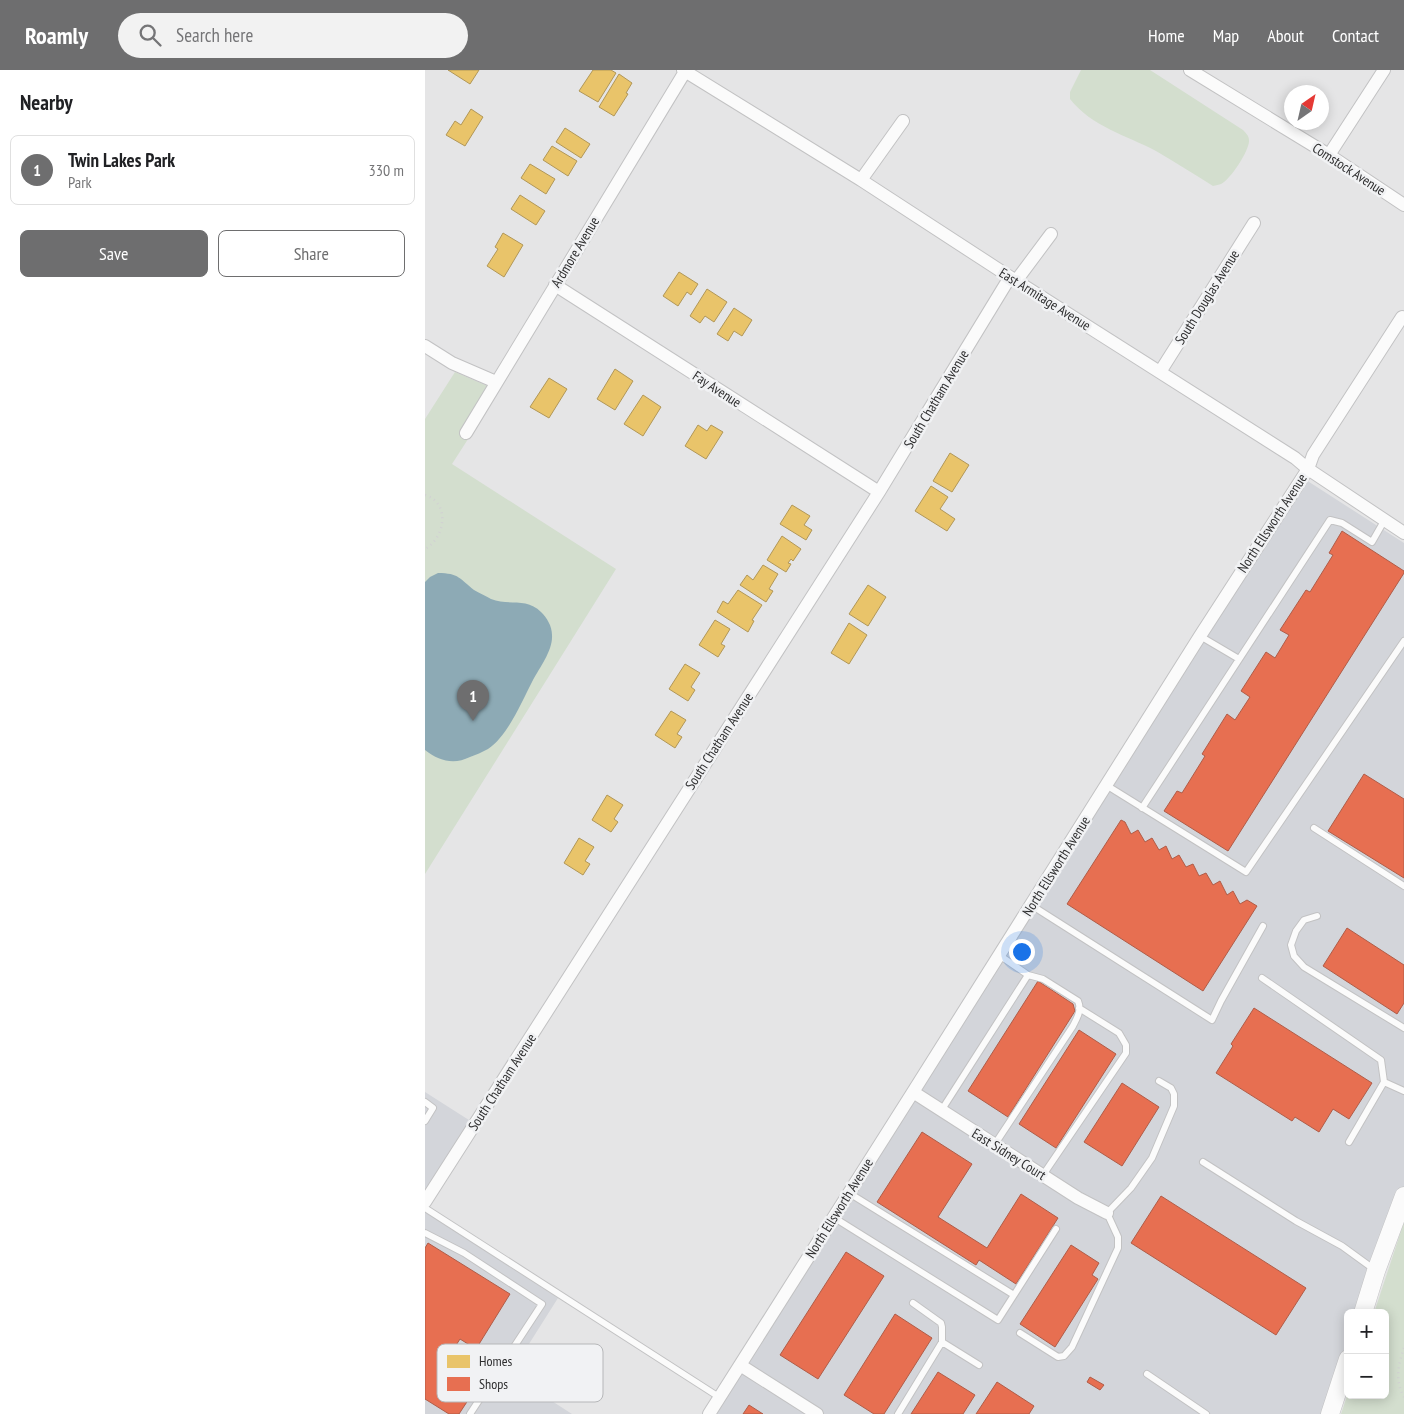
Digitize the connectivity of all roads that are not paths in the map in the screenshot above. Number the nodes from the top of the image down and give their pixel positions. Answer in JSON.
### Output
{"nodes":[{"id":1,"x":1190,"y":70,"type":"edge"},
{"id":2,"x":1384,"y":70,"type":"edge"},
{"id":3,"x":685,"y":71,"type":"edge"},
{"id":4,"x":903,"y":121,"type":"dead end"},
{"id":5,"x":1329,"y":155,"type":"junction"},
{"id":6,"x":861,"y":180,"type":"junction"},
{"id":7,"x":1404,"y":205,"type":"edge"},
{"id":8,"x":1254,"y":223,"type":"dead end"},
{"id":9,"x":1051,"y":234,"type":"dead end"},
{"id":10,"x":1013,"y":279,"type":"junction"},
{"id":11,"x":555,"y":285,"type":"junction"},
{"id":12,"x":1402,"y":317,"type":"dead end"},
{"id":13,"x":425,"y":346,"type":"edge"},
{"id":14,"x":1160,"y":372,"type":"junction"},
{"id":15,"x":497,"y":382,"type":"junction"},
{"id":16,"x":466,"y":433,"type":"dead end"},
{"id":17,"x":1308,"y":469,"type":"junction"},
{"id":18,"x":879,"y":492,"type":"junction"},
{"id":19,"x":1385,"y":521,"type":"junction"},
{"id":20,"x":1404,"y":532,"type":"edge"},
{"id":21,"x":1200,"y":636,"type":"junction"},
{"id":22,"x":1404,"y":641,"type":"edge"},
{"id":23,"x":1239,"y":659,"type":"junction"},
{"id":24,"x":1106,"y":785,"type":"junction"},
{"id":25,"x":1143,"y":808,"type":"junction"},
{"id":26,"x":1314,"y":828,"type":"dead end"},
{"id":27,"x":1404,"y":886,"type":"edge"},
{"id":28,"x":1031,"y":905,"type":"junction"},
{"id":29,"x":1317,"y":916,"type":"dead end"},
{"id":30,"x":1263,"y":926,"type":"dead end"},
{"id":31,"x":999,"y":956,"type":"junction"},
{"id":32,"x":1028,"y":974,"type":"junction"},
{"id":33,"x":1262,"y":978,"type":"dead end"},
{"id":34,"x":1079,"y":1008,"type":"junction"},
{"id":35,"x":1404,"y":1028,"type":"edge"},
{"id":36,"x":1159,"y":1081,"type":"dead end"},
{"id":37,"x":1384,"y":1082,"type":"junction"},
{"id":38,"x":913,"y":1092,"type":"junction"},
{"id":39,"x":1404,"y":1092,"type":"edge"},
{"id":40,"x":425,"y":1102,"type":"edge"},
{"id":41,"x":941,"y":1110,"type":"junction"},
{"id":42,"x":425,"y":1121,"type":"edge"},
{"id":43,"x":1349,"y":1142,"type":"dead end"},
{"id":44,"x":995,"y":1144,"type":"junction"},
{"id":45,"x":1203,"y":1162,"type":"dead end"},
{"id":46,"x":1043,"y":1175,"type":"junction"},
{"id":47,"x":849,"y":1193,"type":"junction"},
{"id":48,"x":1404,"y":1196,"type":"edge"},
{"id":49,"x":425,"y":1202,"type":"edge"},
{"id":50,"x":425,"y":1208,"type":"edge"},
{"id":51,"x":1107,"y":1213,"type":"junction"},
{"id":52,"x":833,"y":1217,"type":"junction"},
{"id":53,"x":1056,"y":1229,"type":"dead end"},
{"id":54,"x":425,"y":1233,"type":"edge"},
{"id":55,"x":1377,"y":1271,"type":"junction"},
{"id":56,"x":1014,"y":1295,"type":"junction"},
{"id":57,"x":913,"y":1303,"type":"dead end"},
{"id":58,"x":1364,"y":1309,"type":"edge"},
{"id":59,"x":1020,"y":1333,"type":"dead end"},
{"id":60,"x":942,"y":1342,"type":"junction"},
{"id":61,"x":516,"y":1344,"type":"edge"},
{"id":62,"x":740,"y":1365,"type":"junction"},
{"id":63,"x":979,"y":1366,"type":"dead end"},
{"id":64,"x":1344,"y":1371,"type":"edge"},
{"id":65,"x":1147,"y":1374,"type":"dead end"},
{"id":66,"x":719,"y":1397,"type":"junction"},
{"id":67,"x":478,"y":1402,"type":"edge"},
{"id":68,"x":470,"y":1414,"type":"edge"},
{"id":69,"x":709,"y":1414,"type":"edge"},
{"id":70,"x":817,"y":1414,"type":"edge"},
{"id":71,"x":898,"y":1414,"type":"edge"},
{"id":72,"x":1206,"y":1414,"type":"edge"},
{"id":73,"x":1330,"y":1414,"type":"edge"}],
"edges":[{"from":1,"to":5,"type":"street","name":"Comstock Avenue"},
{"from":2,"to":5,"type":"street"},
{"from":3,"to":6,"type":"street","name":"East Armitage Avenue"},
{"from":3,"to":11,"type":"street","name":"Ardmore Avenue"},
{"from":4,"to":6,"type":"street"},
{"from":5,"to":7,"type":"street","name":"Comstock Avenue"},
{"from":6,"to":10,"type":"street","name":"East Armitage Avenue"},
{"from":8,"to":14,"type":"street","name":"South Douglas Avenue"},
{"from":9,"to":10,"type":"street","name":"South Chatham Avenue"},
{"from":10,"to":14,"type":"street","name":"East Armitage Avenue"},
{"from":10,"to":18,"type":"street","name":"South Chatham Avenue"},
{"from":11,"to":15,"type":"street","name":"Ardmore Avenue"},
{"from":11,"to":18,"type":"street","name":"Fay Avenue"},
{"from":12,"to":17,"type":"street","name":"North Ellsworth Avenue"},
{"from":13,"to":15,"type":"street"},
{"from":14,"to":17,"type":"street","name":"East Armitage Avenue"},
{"from":15,"to":16,"type":"street","name":"Ardmore Avenue"},
{"from":17,"to":19,"type":"street","name":"East Armitage Avenue"},
{"from":17,"to":21,"type":"street","name":"North Ellsworth Avenue"},
{"from":18,"to":49,"type":"street","name":"South Chatham Avenue"},
{"from":19,"to":20,"type":"street","name":"East Armitage Avenue"},
{"from":19,"to":23,"type":"lane"},
{"from":21,"to":23,"type":"lane"},
{"from":21,"to":24,"type":"street","name":"North Ellsworth Avenue"},
{"from":22,"to":25,"type":"lane"},
{"from":23,"to":25,"type":"lane"},
{"from":24,"to":25,"type":"lane"},
{"from":24,"to":28,"type":"street","name":"North Ellsworth Avenue"},
{"from":26,"to":27,"type":"lane"},
{"from":28,"to":30,"type":"lane"},
{"from":28,"to":31,"type":"street","name":"North Ellsworth Avenue"},
{"from":29,"to":35,"type":"lane"},
{"from":31,"to":32,"type":"lane"},
{"from":31,"to":38,"type":"street","name":"North Ellsworth Avenue"},
{"from":32,"to":34,"type":"lane"},
{"from":32,"to":41,"type":"lane"},
{"from":33,"to":37,"type":"lane"},
{"from":34,"to":44,"type":"lane"},
{"from":34,"to":46,"type":"lane"},
{"from":36,"to":51,"type":"lane"},
{"from":37,"to":39,"type":"lane"},
{"from":37,"to":43,"type":"lane"},
{"from":38,"to":41,"type":"street","name":"East Sidney Court"},
{"from":38,"to":47,"type":"street","name":"North Ellsworth Avenue"},
{"from":40,"to":42,"type":"lane"},
{"from":41,"to":44,"type":"street","name":"East Sidney Court"},
{"from":44,"to":46,"type":"street","name":"East Sidney Court"},
{"from":45,"to":55,"type":"lane"},
{"from":46,"to":51,"type":"street","name":"East Sidney Court"},
{"from":47,"to":52,"type":"street","name":"North Ellsworth Avenue"},
{"from":47,"to":56,"type":"lane"},
{"from":48,"to":55,"type":"main road"},
{"from":50,"to":66,"type":"lane"},
{"from":51,"to":59,"type":"lane"},
{"from":52,"to":56,"type":"lane"},
{"from":52,"to":62,"type":"street","name":"North Ellsworth Avenue"},
{"from":53,"to":56,"type":"lane"},
{"from":54,"to":61,"type":"lane"},
{"from":55,"to":58,"type":"main road"},
{"from":57,"to":60,"type":"lane"},
{"from":60,"to":63,"type":"lane"},
{"from":60,"to":71,"type":"lane"},
{"from":62,"to":66,"type":"street","name":"North Ellsworth Avenue"},
{"from":62,"to":70,"type":"street"},
{"from":64,"to":73,"type":"main road"},
{"from":65,"to":72,"type":"lane"},
{"from":66,"to":69,"type":"street","name":"North Ellsworth Avenue"},
{"from":67,"to":68,"type":"lane"}]}
